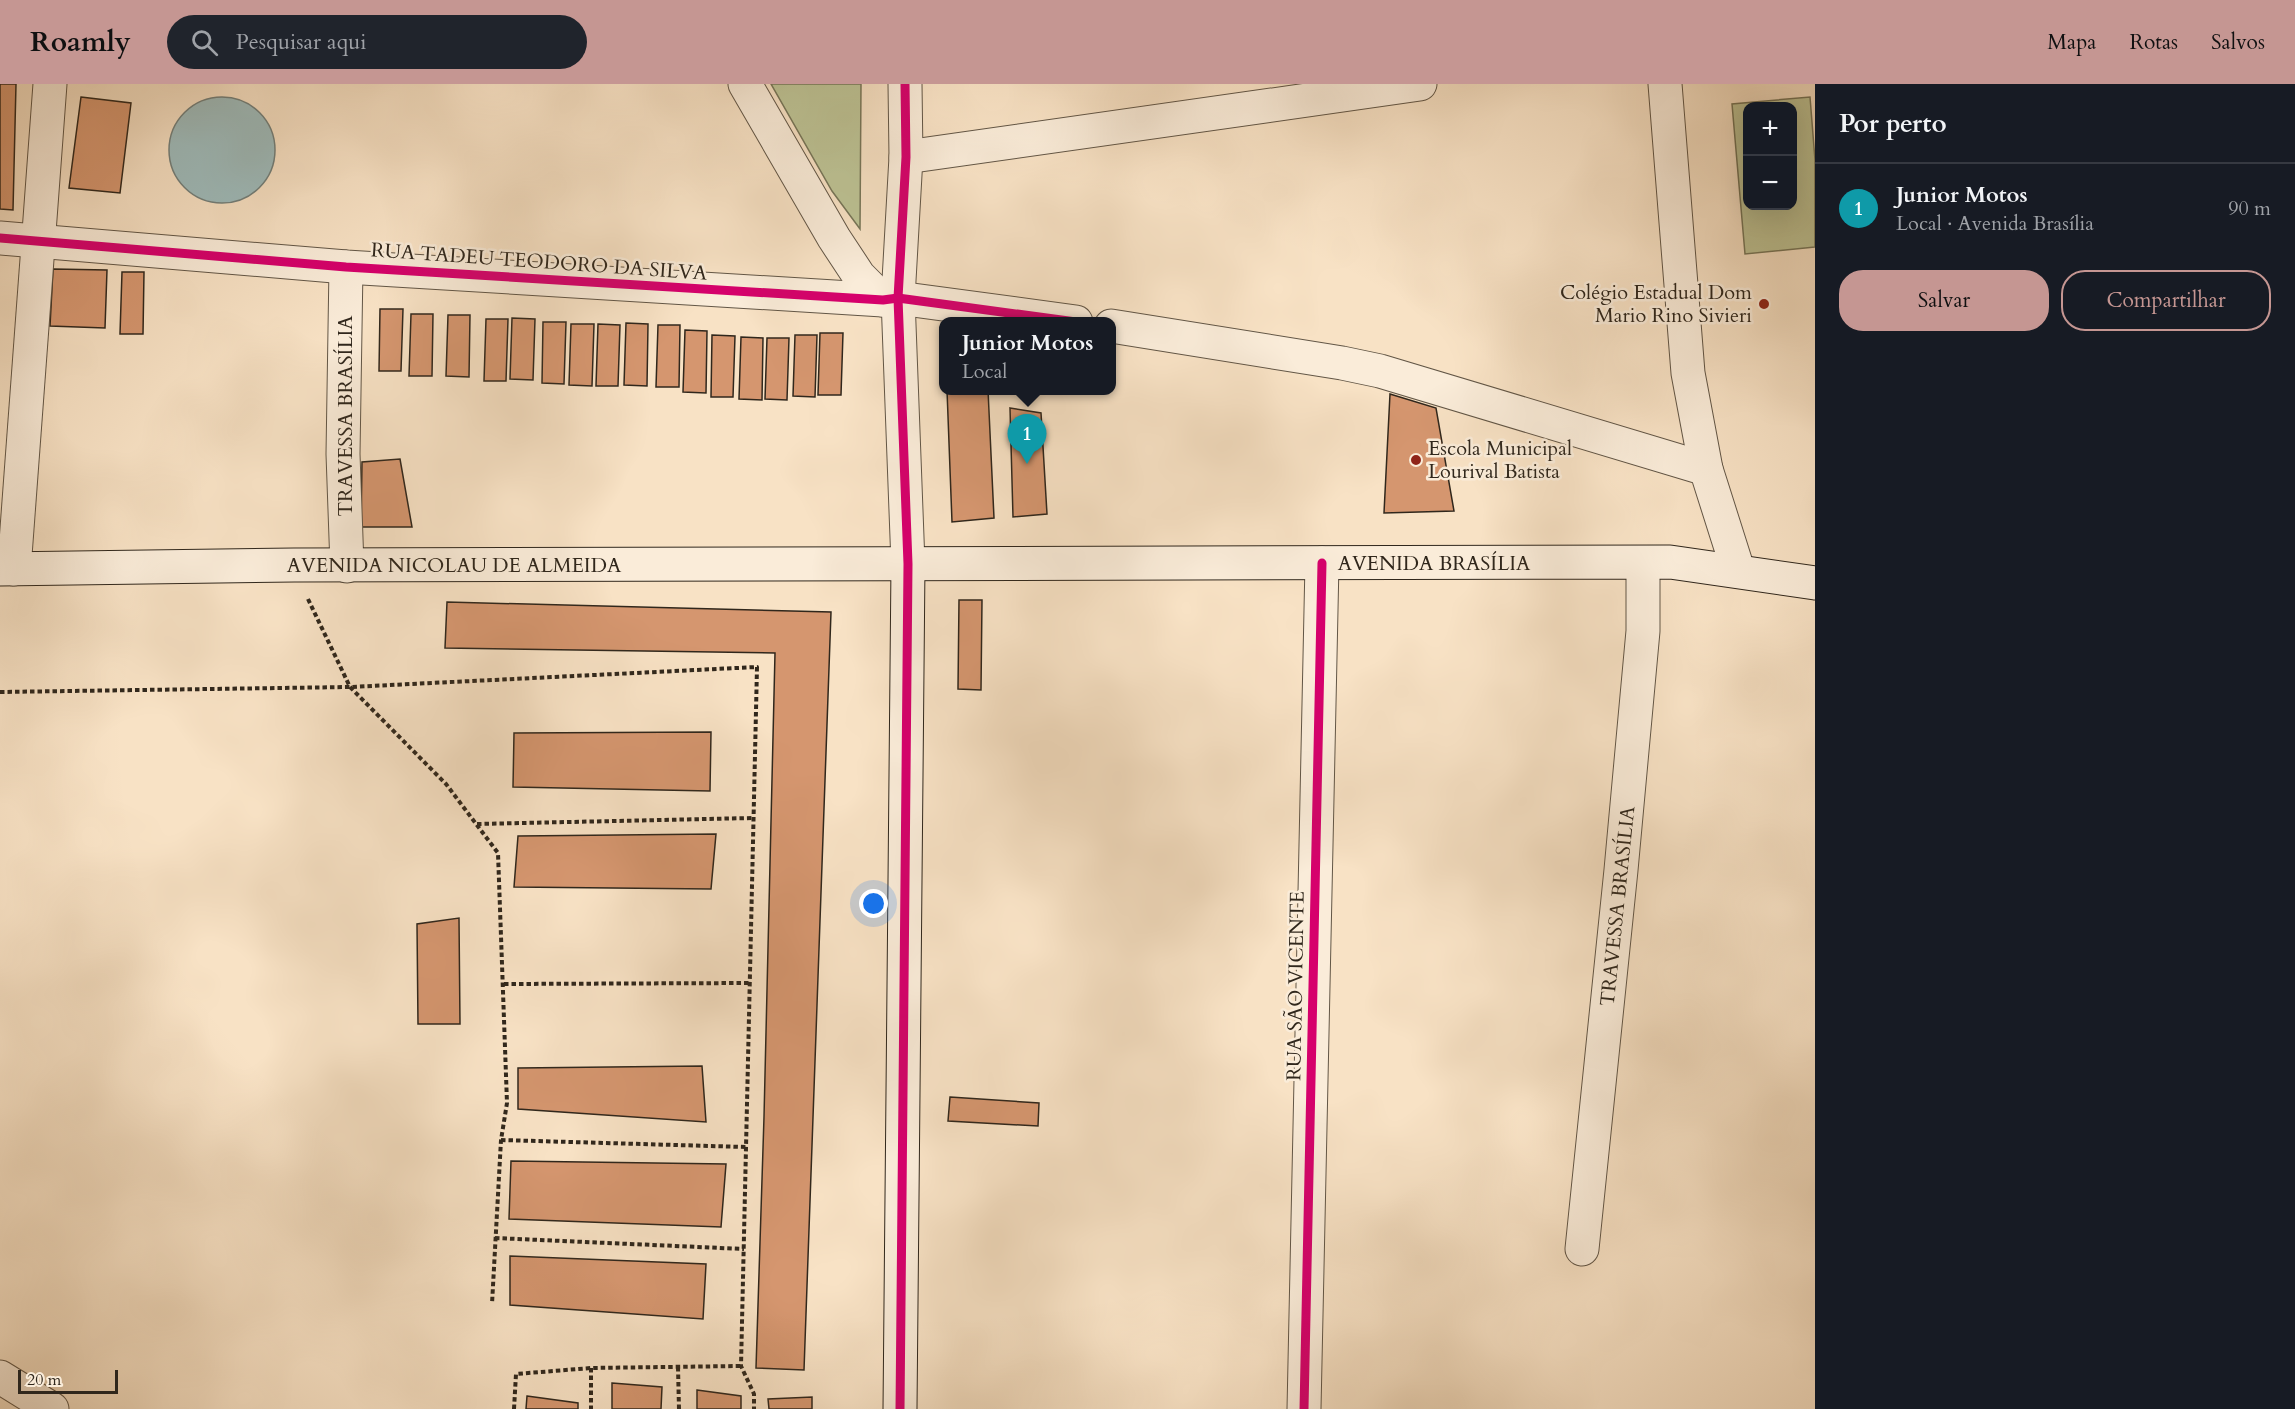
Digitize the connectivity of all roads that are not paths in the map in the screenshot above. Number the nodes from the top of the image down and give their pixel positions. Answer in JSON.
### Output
{"nodes":[{"id":1,"x":50,"y":84,"type":"edge"},
{"id":2,"x":745,"y":84,"type":"edge"},
{"id":3,"x":905,"y":84,"type":"edge"},
{"id":4,"x":1420,"y":84,"type":"edge"},
{"id":5,"x":1665,"y":84,"type":"edge"},
{"id":6,"x":906,"y":157,"type":"junction"},
{"id":7,"x":0,"y":238,"type":"edge"},
{"id":8,"x":39,"y":240,"type":"junction"},
{"id":9,"x":346,"y":267,"type":"junction"},
{"id":10,"x":891,"y":299,"type":"junction"},
{"id":11,"x":1042,"y":317,"type":"edge"},
{"id":12,"x":1116,"y":327,"type":"edge"},
{"id":13,"x":1706,"y":469,"type":"junction"},
{"id":14,"x":1322,"y":563,"type":"junction"},
{"id":15,"x":1643,"y":563,"type":"junction"},
{"id":16,"x":908,"y":564,"type":"junction"},
{"id":17,"x":347,"y":566,"type":"junction"},
{"id":18,"x":7,"y":569,"type":"edge"},
{"id":19,"x":1738,"y":570,"type":"junction"},
{"id":20,"x":1815,"y":583,"type":"edge"},
{"id":21,"x":1581,"y":1249,"type":"dead end"},
{"id":22,"x":0,"y":1377,"type":"edge"},
{"id":23,"x":52,"y":1409,"type":"edge"},
{"id":24,"x":900,"y":1409,"type":"edge"},
{"id":25,"x":1304,"y":1409,"type":"edge"}],
"edges":[{"from":1,"to":8,"type":"street"},
{"from":2,"to":10,"type":"street"},
{"from":3,"to":6,"type":"street"},
{"from":4,"to":6,"type":"street"},
{"from":5,"to":13,"type":"street"},
{"from":6,"to":10,"type":"street"},
{"from":7,"to":8,"type":"street","name":"RUA TADEU TEODORO DA SILVA"},
{"from":8,"to":9,"type":"street","name":"RUA TADEU TEODORO DA SILVA"},
{"from":8,"to":18,"type":"street"},
{"from":9,"to":10,"type":"street","name":"RUA TADEU TEODORO DA SILVA"},
{"from":9,"to":17,"type":"street","name":"TRAVESSA BRASÍLIA"},
{"from":10,"to":11,"type":"street","name":"RUA TADEU TEODORO DA SILVA"},
{"from":10,"to":16,"type":"street"},
{"from":12,"to":13,"type":"street"},
{"from":13,"to":19,"type":"street"},
{"from":14,"to":15,"type":"street","name":"AVENIDA BRASÍLIA"},
{"from":14,"to":16,"type":"street","name":"AVENIDA BRASÍLIA"},
{"from":14,"to":25,"type":"street","name":"RUA SÃO VICENTE"},
{"from":15,"to":19,"type":"street","name":"AVENIDA BRASÍLIA"},
{"from":15,"to":21,"type":"street","name":"TRAVESSA BRASÍLIA"},
{"from":16,"to":17,"type":"street","name":"AVENIDA NICOLAU DE ALMEIDA"},
{"from":16,"to":24,"type":"street"},
{"from":17,"to":18,"type":"street","name":"AVENIDA NICOLAU DE ALMEIDA"},
{"from":19,"to":20,"type":"street","name":"AVENIDA BRASÍLIA"},
{"from":22,"to":23,"type":"street"}]}
